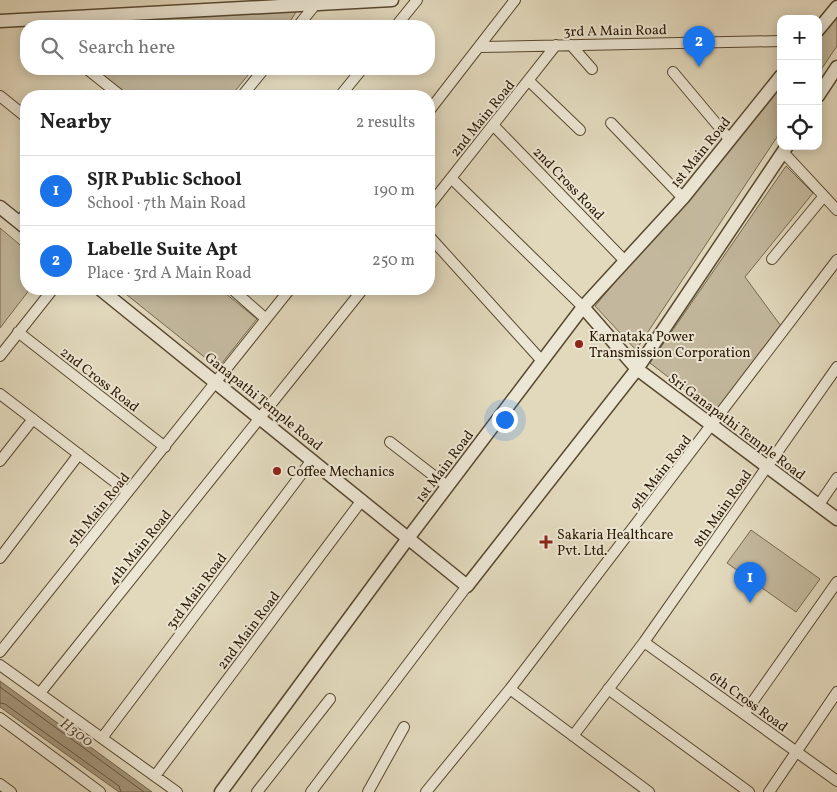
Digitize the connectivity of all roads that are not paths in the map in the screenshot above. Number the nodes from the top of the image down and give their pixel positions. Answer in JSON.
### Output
{"nodes":[{"id":1,"x":392,"y":0,"type":"edge"},
{"id":2,"x":417,"y":0,"type":"edge"},
{"id":3,"x":515,"y":0,"type":"edge"},
{"id":4,"x":315,"y":5,"type":"junction"},
{"id":5,"x":837,"y":7,"type":"edge"},
{"id":6,"x":78,"y":20,"type":"edge"},
{"id":7,"x":303,"y":20,"type":"edge"},
{"id":8,"x":401,"y":20,"type":"edge"},
{"id":9,"x":0,"y":22,"type":"edge"},
{"id":10,"x":20,"y":23,"type":"edge"},
{"id":11,"x":822,"y":25,"type":"edge"},
{"id":12,"x":777,"y":41,"type":"edge"},
{"id":13,"x":556,"y":45,"type":"junction"},
{"id":14,"x":572,"y":45,"type":"junction"},
{"id":15,"x":479,"y":47,"type":"junction"},
{"id":16,"x":837,"y":67,"type":"edge"},
{"id":17,"x":592,"y":69,"type":"dead end"},
{"id":18,"x":673,"y":72,"type":"dead end"},
{"id":19,"x":95,"y":75,"type":"edge"},
{"id":20,"x":259,"y":75,"type":"edge"},
{"id":21,"x":357,"y":75,"type":"edge"},
{"id":22,"x":529,"y":81,"type":"junction"},
{"id":23,"x":777,"y":81,"type":"edge"},
{"id":24,"x":113,"y":90,"type":"edge"},
{"id":25,"x":247,"y":90,"type":"edge"},
{"id":26,"x":345,"y":90,"type":"edge"},
{"id":27,"x":822,"y":90,"type":"edge"},
{"id":28,"x":0,"y":96,"type":"edge"},
{"id":29,"x":435,"y":103,"type":"edge"},
{"id":30,"x":20,"y":112,"type":"edge"},
{"id":31,"x":611,"y":123,"type":"dead end"},
{"id":32,"x":493,"y":125,"type":"junction"},
{"id":33,"x":580,"y":130,"type":"dead end"},
{"id":34,"x":730,"y":140,"type":"junction"},
{"id":35,"x":784,"y":150,"type":"edge"},
{"id":36,"x":786,"y":150,"type":"edge"},
{"id":37,"x":452,"y":178,"type":"junction"},
{"id":38,"x":824,"y":196,"type":"junction"},
{"id":39,"x":683,"y":198,"type":"junction"},
{"id":40,"x":435,"y":199,"type":"edge"},
{"id":41,"x":0,"y":207,"type":"edge"},
{"id":42,"x":837,"y":210,"type":"edge"},
{"id":43,"x":20,"y":219,"type":"edge"},
{"id":44,"x":435,"y":243,"type":"edge"},
{"id":45,"x":772,"y":259,"type":"dead end"},
{"id":46,"x":837,"y":260,"type":"edge"},
{"id":47,"x":625,"y":261,"type":"junction"},
{"id":48,"x":47,"y":295,"type":"edge"},
{"id":49,"x":107,"y":295,"type":"edge"},
{"id":50,"x":239,"y":295,"type":"edge"},
{"id":51,"x":285,"y":295,"type":"edge"},
{"id":52,"x":358,"y":295,"type":"edge"},
{"id":53,"x":583,"y":307,"type":"junction"},
{"id":54,"x":266,"y":319,"type":"junction"},
{"id":55,"x":18,"y":332,"type":"junction"},
{"id":56,"x":0,"y":356,"type":"edge"},
{"id":57,"x":542,"y":361,"type":"junction"},
{"id":58,"x":837,"y":367,"type":"edge"},
{"id":59,"x":637,"y":369,"type":"junction"},
{"id":60,"x":216,"y":383,"type":"junction"},
{"id":61,"x":0,"y":394,"type":"edge"},
{"id":62,"x":260,"y":418,"type":"junction"},
{"id":63,"x":33,"y":419,"type":"junction"},
{"id":64,"x":713,"y":426,"type":"junction"},
{"id":65,"x":390,"y":442,"type":"dead end"},
{"id":66,"x":165,"y":447,"type":"junction"},
{"id":67,"x":79,"y":454,"type":"junction"},
{"id":68,"x":312,"y":460,"type":"junction"},
{"id":69,"x":0,"y":461,"type":"edge"},
{"id":70,"x":767,"y":468,"type":"junction"},
{"id":71,"x":837,"y":478,"type":"edge"},
{"id":72,"x":448,"y":486,"type":"junction"},
{"id":73,"x":128,"y":492,"type":"junction"},
{"id":74,"x":362,"y":500,"type":"junction"},
{"id":75,"x":818,"y":506,"type":"junction"},
{"id":76,"x":837,"y":520,"type":"edge"},
{"id":77,"x":409,"y":537,"type":"junction"},
{"id":78,"x":0,"y":558,"type":"edge"},
{"id":79,"x":837,"y":582,"type":"edge"},
{"id":80,"x":467,"y":586,"type":"junction"},
{"id":81,"x":644,"y":642,"type":"junction"},
{"id":82,"x":0,"y":652,"type":"edge"},
{"id":83,"x":0,"y":665,"type":"edge"},
{"id":84,"x":510,"y":689,"type":"junction"},
{"id":85,"x":608,"y":689,"type":"junction"},
{"id":86,"x":837,"y":692,"type":"edge"},
{"id":87,"x":40,"y":693,"type":"junction"},
{"id":88,"x":330,"y":699,"type":"dead end"},
{"id":89,"x":744,"y":714,"type":"junction"},
{"id":90,"x":0,"y":718,"type":"edge"},
{"id":91,"x":404,"y":727,"type":"dead end"},
{"id":92,"x":573,"y":736,"type":"junction"},
{"id":93,"x":102,"y":738,"type":"junction"},
{"id":94,"x":797,"y":753,"type":"junction"},
{"id":95,"x":155,"y":776,"type":"junction"},
{"id":96,"x":837,"y":781,"type":"edge"},
{"id":97,"x":0,"y":784,"type":"edge"},
{"id":98,"x":11,"y":792,"type":"edge"},
{"id":99,"x":100,"y":792,"type":"edge"},
{"id":100,"x":177,"y":792,"type":"edge"},
{"id":101,"x":221,"y":792,"type":"edge"},
{"id":102,"x":257,"y":792,"type":"edge"},
{"id":103,"x":311,"y":792,"type":"edge"},
{"id":104,"x":368,"y":792,"type":"edge"},
{"id":105,"x":426,"y":792,"type":"edge"},
{"id":106,"x":649,"y":792,"type":"edge"},
{"id":107,"x":749,"y":792,"type":"edge"},
{"id":108,"x":769,"y":792,"type":"edge"}],
"edges":[{"from":1,"to":4,"type":"street"},
{"from":2,"to":8,"type":"street"},
{"from":3,"to":15,"type":"street"},
{"from":4,"to":6,"type":"street"},
{"from":4,"to":7,"type":"street"},
{"from":5,"to":11,"type":"street"},
{"from":9,"to":10,"type":"street"},
{"from":12,"to":14,"type":"street","name":"3rd A Main Road"},
{"from":13,"to":14,"type":"street","name":"3rd A Main Road"},
{"from":13,"to":15,"type":"street","name":"3rd A Main Road"},
{"from":13,"to":22,"type":"street","name":"2nd Main Road"},
{"from":14,"to":17,"type":"street"},
{"from":15,"to":29,"type":"street"},
{"from":16,"to":27,"type":"street"},
{"from":18,"to":34,"type":"street"},
{"from":19,"to":24,"type":"street"},
{"from":20,"to":25,"type":"street"},
{"from":21,"to":26,"type":"street"},
{"from":22,"to":32,"type":"street","name":"2nd Main Road"},
{"from":22,"to":33,"type":"street"},
{"from":23,"to":34,"type":"street","name":"1st Main Road"},
{"from":28,"to":30,"type":"street"},
{"from":31,"to":39,"type":"street"},
{"from":32,"to":37,"type":"street","name":"2nd Main Road"},
{"from":32,"to":47,"type":"street","name":"2nd Cross Road"},
{"from":34,"to":39,"type":"street","name":"1st Main Road"},
{"from":35,"to":59,"type":"street"},
{"from":36,"to":38,"type":"street"},
{"from":37,"to":40,"type":"street","name":"2nd Main Road"},
{"from":37,"to":53,"type":"street"},
{"from":38,"to":42,"type":"street"},
{"from":38,"to":45,"type":"street"},
{"from":39,"to":47,"type":"street","name":"1st Main Road"},
{"from":41,"to":43,"type":"street"},
{"from":44,"to":57,"type":"street"},
{"from":46,"to":64,"type":"street","name":"9th Main Road"},
{"from":47,"to":53,"type":"street","name":"1st Main Road"},
{"from":48,"to":55,"type":"street"},
{"from":49,"to":60,"type":"street","name":"Ganapathi Temple Road"},
{"from":50,"to":54,"type":"street"},
{"from":51,"to":54,"type":"street"},
{"from":52,"to":62,"type":"street"},
{"from":53,"to":57,"type":"street","name":"1st Main Road"},
{"from":53,"to":59,"type":"street","name":"Sri Ganapathi Temple Road"},
{"from":54,"to":60,"type":"street"},
{"from":55,"to":56,"type":"street"},
{"from":55,"to":66,"type":"street","name":"2nd Cross Road"},
{"from":57,"to":72,"type":"street","name":"1st Main Road"},
{"from":58,"to":70,"type":"street","name":"8th Main Road"},
{"from":59,"to":64,"type":"street","name":"Sri Ganapathi Temple Road"},
{"from":59,"to":80,"type":"street"},
{"from":60,"to":62,"type":"street","name":"Ganapathi Temple Road"},
{"from":60,"to":66,"type":"street","name":"5th Main Road"},
{"from":61,"to":63,"type":"street"},
{"from":62,"to":68,"type":"street","name":"Ganapathi Temple Road"},
{"from":62,"to":87,"type":"street","name":"4th Main Road"},
{"from":63,"to":67,"type":"street"},
{"from":63,"to":69,"type":"street"},
{"from":64,"to":70,"type":"street","name":"Sri Ganapathi Temple Road"},
{"from":64,"to":84,"type":"street","name":"9th Main Road"},
{"from":65,"to":72,"type":"street"},
{"from":66,"to":73,"type":"street","name":"5th Main Road"},
{"from":67,"to":73,"type":"street"},
{"from":67,"to":78,"type":"street"},
{"from":68,"to":74,"type":"street","name":"Ganapathi Temple Road"},
{"from":68,"to":93,"type":"street","name":"3rd Main Road"},
{"from":70,"to":75,"type":"street","name":"Sri Ganapathi Temple Road"},
{"from":70,"to":81,"type":"street","name":"8th Main Road"},
{"from":71,"to":75,"type":"street"},
{"from":72,"to":77,"type":"street","name":"1st Main Road"},
{"from":73,"to":82,"type":"street","name":"5th Main Road"},
{"from":74,"to":77,"type":"street","name":"Ganapathi Temple Road"},
{"from":74,"to":95,"type":"street","name":"2nd Main Road"},
{"from":75,"to":76,"type":"street","name":"Sri Ganapathi Temple Road"},
{"from":77,"to":80,"type":"street","name":"Ganapathi Temple Road"},
{"from":77,"to":101,"type":"street","name":"1st Main Road"},
{"from":79,"to":89,"type":"street"},
{"from":80,"to":103,"type":"street"},
{"from":81,"to":85,"type":"street","name":"8th Main Road"},
{"from":81,"to":89,"type":"street","name":"6th Cross Road"},
{"from":83,"to":87,"type":"street"},
{"from":84,"to":92,"type":"street"},
{"from":84,"to":105,"type":"street","name":"9th Main Road"},
{"from":85,"to":92,"type":"street","name":"8th Main Road"},
{"from":85,"to":107,"type":"street"},
{"from":86,"to":94,"type":"street"},
{"from":87,"to":93,"type":"street"},
{"from":88,"to":102,"type":"street"},
{"from":89,"to":94,"type":"street","name":"6th Cross Road"},
{"from":90,"to":99,"type":"street"},
{"from":91,"to":104,"type":"street"},
{"from":92,"to":106,"type":"street"},
{"from":93,"to":95,"type":"street"},
{"from":94,"to":96,"type":"street","name":"6th Cross Road"},
{"from":94,"to":108,"type":"street"},
{"from":95,"to":100,"type":"street"},
{"from":97,"to":98,"type":"street"}]}
